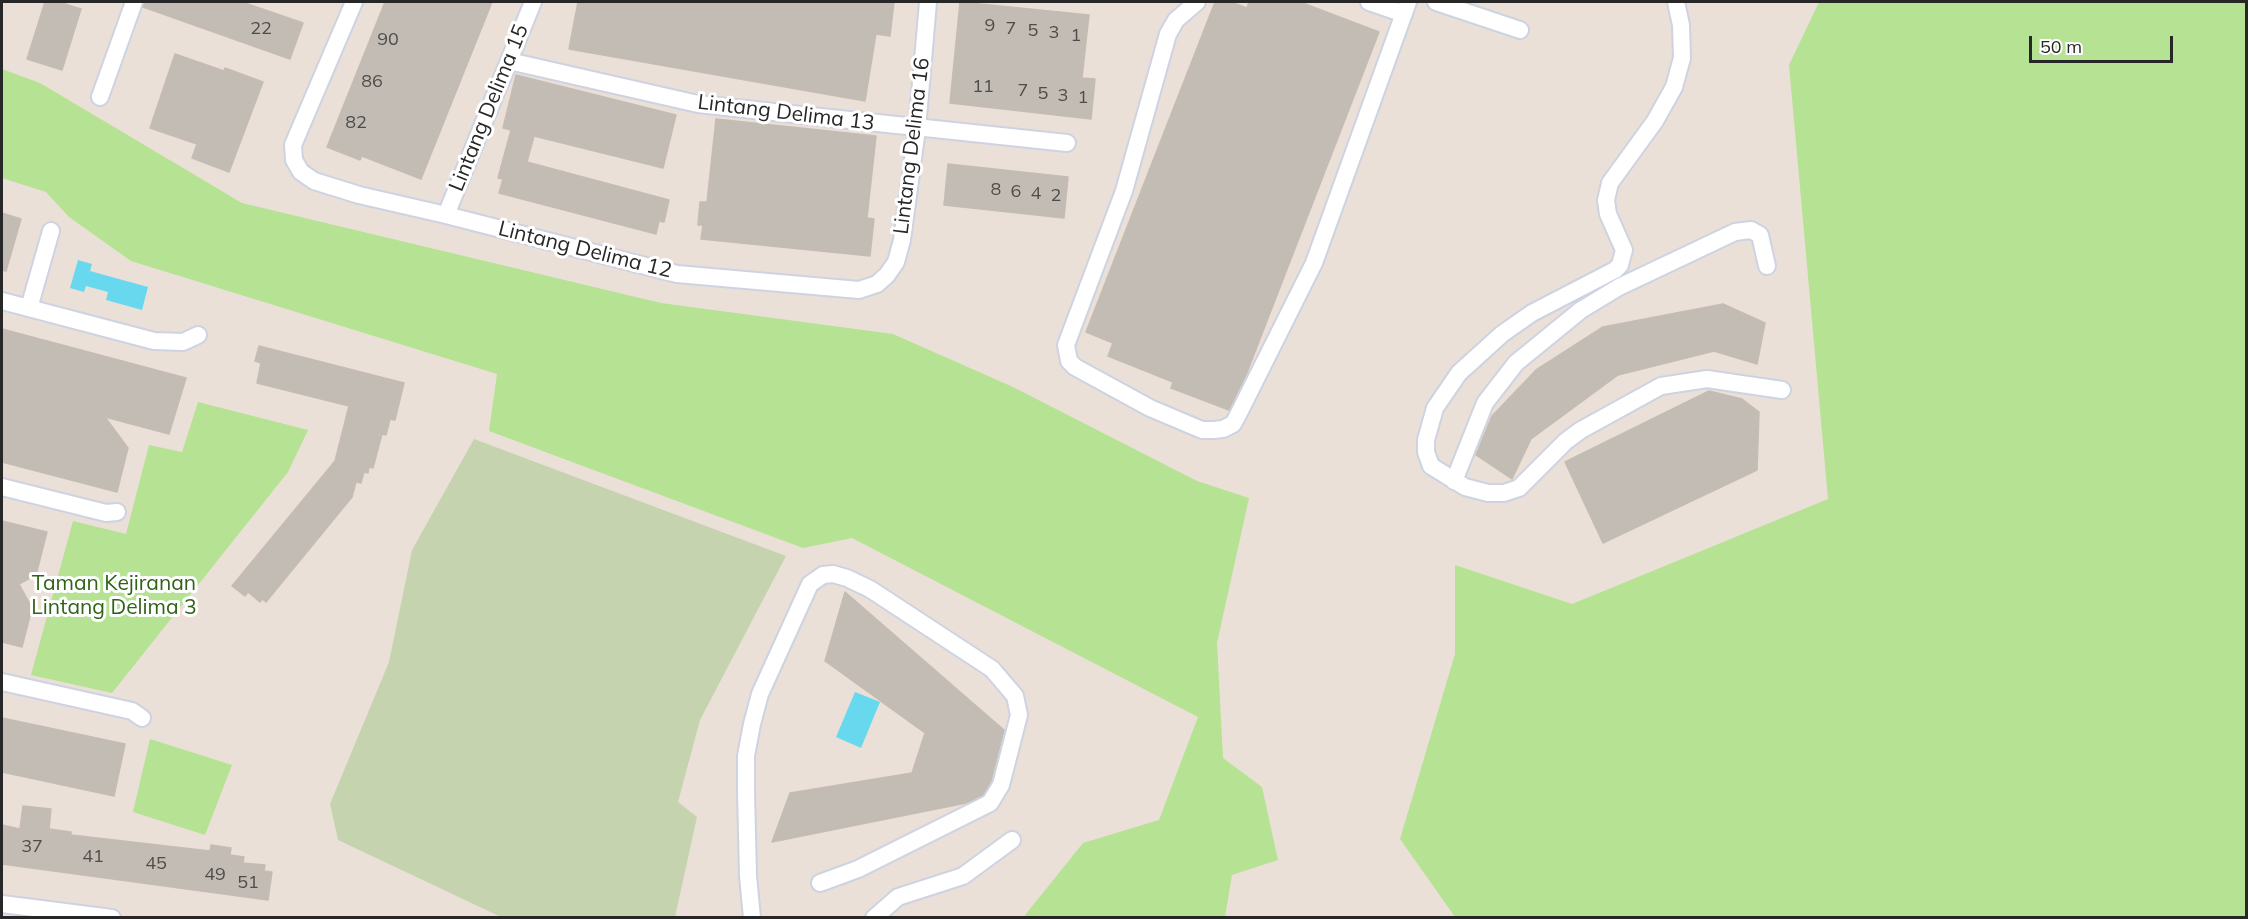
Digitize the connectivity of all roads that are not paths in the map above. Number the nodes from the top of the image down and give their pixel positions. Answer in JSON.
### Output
{"nodes":[{"id":1,"x":134,"y":2,"type":"edge"},
{"id":2,"x":354,"y":2,"type":"edge"},
{"id":3,"x":533,"y":2,"type":"edge"},
{"id":4,"x":928,"y":2,"type":"edge"},
{"id":5,"x":1197,"y":2,"type":"edge"},
{"id":6,"x":1369,"y":2,"type":"edge"},
{"id":7,"x":1436,"y":2,"type":"edge"},
{"id":8,"x":1676,"y":2,"type":"edge"},
{"id":9,"x":1406,"y":8,"type":"edge"},
{"id":10,"x":1520,"y":30,"type":"dead end"},
{"id":11,"x":509,"y":61,"type":"junction"},
{"id":12,"x":100,"y":97,"type":"dead end"},
{"id":13,"x":917,"y":129,"type":"junction"},
{"id":14,"x":1067,"y":143,"type":"dead end"},
{"id":15,"x":446,"y":214,"type":"junction"},
{"id":16,"x":51,"y":231,"type":"dead end"},
{"id":17,"x":1767,"y":266,"type":"dead end"},
{"id":18,"x":877,"y":284,"type":"joint"},
{"id":19,"x":2,"y":301,"type":"edge"},
{"id":20,"x":29,"y":308,"type":"junction"},
{"id":21,"x":198,"y":335,"type":"dead end"},
{"id":22,"x":1782,"y":390,"type":"dead end"},
{"id":23,"x":1454,"y":481,"type":"junction"},
{"id":24,"x":2,"y":487,"type":"edge"},
{"id":25,"x":117,"y":512,"type":"dead end"},
{"id":26,"x":2,"y":682,"type":"edge"},
{"id":27,"x":142,"y":718,"type":"dead end"},
{"id":28,"x":1012,"y":840,"type":"dead end"},
{"id":29,"x":820,"y":883,"type":"dead end"},
{"id":30,"x":2,"y":904,"type":"edge"},
{"id":31,"x":112,"y":918,"type":"edge"},
{"id":32,"x":752,"y":918,"type":"edge"},
{"id":33,"x":874,"y":918,"type":"edge"}],
"edges":[{"from":1,"to":12,"type":"street"},
{"from":2,"to":15,"type":"street","name":"Lintang Delima 12"},
{"from":3,"to":11,"type":"street","name":"Lintang Delima 15"},
{"from":4,"to":13,"type":"street","name":"Lintang Delima 16"},
{"from":5,"to":9,"type":"street"},
{"from":6,"to":9,"type":"street"},
{"from":7,"to":10,"type":"street"},
{"from":8,"to":23,"type":"street"},
{"from":11,"to":13,"type":"street","name":"Lintang Delima 13"},
{"from":11,"to":15,"type":"street","name":"Lintang Delima 15"},
{"from":13,"to":14,"type":"street","name":"Lintang Delima 13"},
{"from":13,"to":18,"type":"street","name":"Lintang Delima 16"},
{"from":15,"to":18,"type":"street","name":"Lintang Delima 12"},
{"from":16,"to":20,"type":"street"},
{"from":17,"to":23,"type":"street"},
{"from":19,"to":20,"type":"street"},
{"from":20,"to":21,"type":"street"},
{"from":22,"to":23,"type":"street"},
{"from":24,"to":25,"type":"street"},
{"from":26,"to":27,"type":"street"},
{"from":28,"to":33,"type":"street"},
{"from":29,"to":32,"type":"street"},
{"from":30,"to":31,"type":"street"}]}
